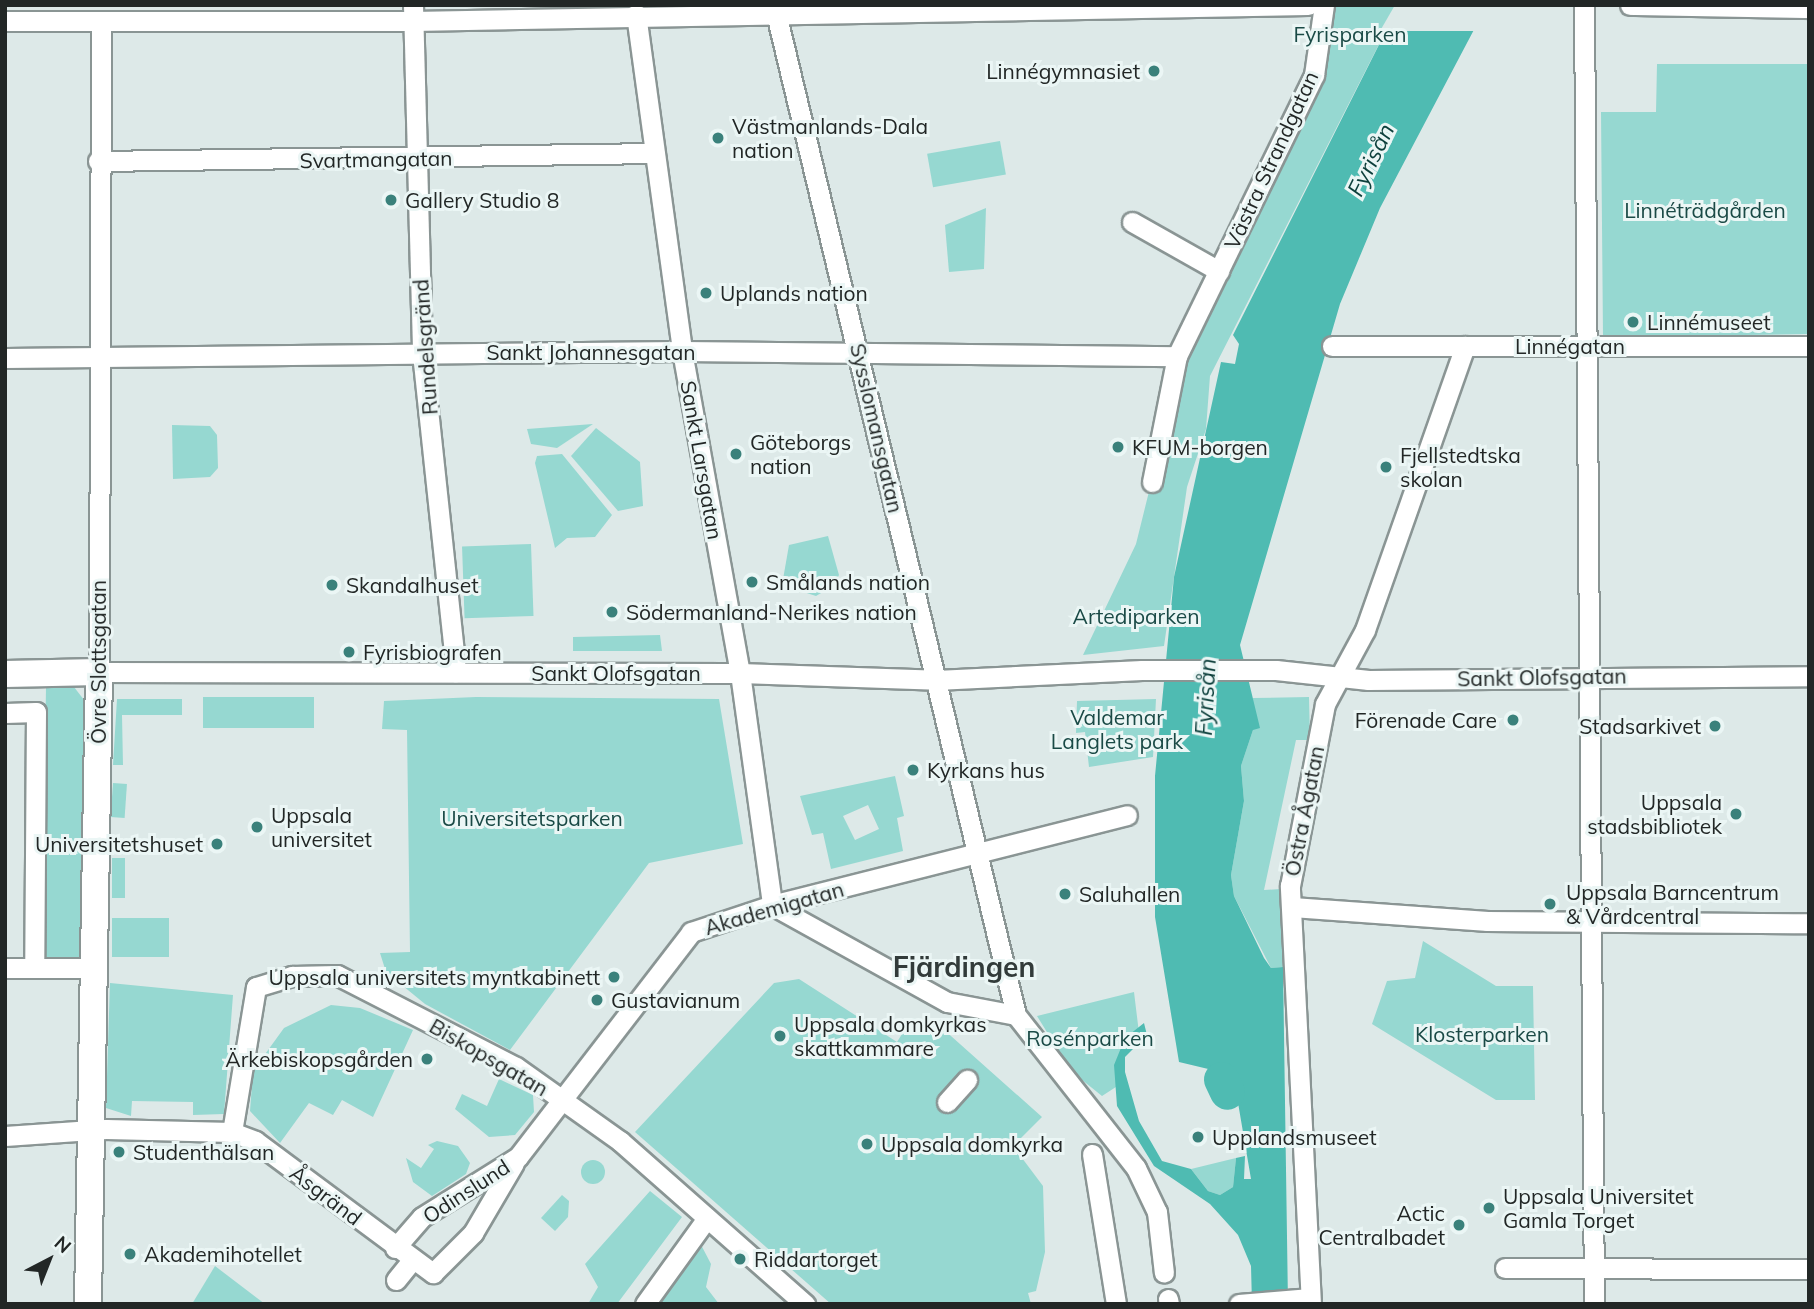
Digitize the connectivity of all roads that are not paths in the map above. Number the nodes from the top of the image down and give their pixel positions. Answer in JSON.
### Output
{"nodes":[{"id":1,"x":661,"y":5,"type":"edge"},
{"id":2,"x":1308,"y":5,"type":"edge"},
{"id":3,"x":1324,"y":5,"type":"edge"},
{"id":4,"x":1584,"y":5,"type":"edge"},
{"id":5,"x":1630,"y":5,"type":"edge"},
{"id":6,"x":775,"y":8,"type":"edge"},
{"id":7,"x":1047,"y":8,"type":"edge"},
{"id":8,"x":1809,"y":8,"type":"edge"},
{"id":9,"x":412,"y":13,"type":"edge"},
{"id":10,"x":636,"y":14,"type":"junction"},
{"id":11,"x":5,"y":21,"type":"edge"},
{"id":12,"x":101,"y":21,"type":"junction"},
{"id":13,"x":654,"y":153,"type":"junction"},
{"id":14,"x":416,"y":159,"type":"junction"},
{"id":15,"x":98,"y":161,"type":"junction"},
{"id":16,"x":1132,"y":222,"type":"dead end"},
{"id":17,"x":1219,"y":271,"type":"junction"},
{"id":18,"x":1332,"y":346,"type":"dead end"},
{"id":19,"x":1465,"y":346,"type":"junction"},
{"id":20,"x":1809,"y":346,"type":"edge"},
{"id":21,"x":1587,"y":347,"type":"junction"},
{"id":22,"x":682,"y":351,"type":"junction"},
{"id":23,"x":859,"y":352,"type":"junction"},
{"id":24,"x":422,"y":353,"type":"junction"},
{"id":25,"x":97,"y":356,"type":"junction"},
{"id":26,"x":1177,"y":356,"type":"junction"},
{"id":27,"x":5,"y":358,"type":"edge"},
{"id":28,"x":1152,"y":482,"type":"dead end"},
{"id":29,"x":456,"y":672,"type":"junction"},
{"id":30,"x":99,"y":673,"type":"junction"},
{"id":31,"x":740,"y":673,"type":"junction"},
{"id":32,"x":5,"y":674,"type":"edge"},
{"id":33,"x":1590,"y":674,"type":"junction"},
{"id":34,"x":1345,"y":675,"type":"junction"},
{"id":35,"x":1809,"y":676,"type":"edge"},
{"id":36,"x":936,"y":680,"type":"junction"},
{"id":37,"x":5,"y":712,"type":"edge"},
{"id":38,"x":1128,"y":815,"type":"dead end"},
{"id":39,"x":979,"y":851,"type":"junction"},
{"id":40,"x":772,"y":905,"type":"junction"},
{"id":41,"x":1292,"y":907,"type":"junction"},
{"id":42,"x":1591,"y":920,"type":"junction"},
{"id":43,"x":1809,"y":923,"type":"edge"},
{"id":44,"x":34,"y":967,"type":"junction"},
{"id":45,"x":5,"y":968,"type":"edge"},
{"id":46,"x":96,"y":968,"type":"junction"},
{"id":47,"x":1016,"y":1015,"type":"junction"},
{"id":48,"x":967,"y":1080,"type":"dead end"},
{"id":49,"x":564,"y":1101,"type":"junction"},
{"id":50,"x":947,"y":1102,"type":"dead end"},
{"id":51,"x":232,"y":1132,"type":"junction"},
{"id":52,"x":89,"y":1135,"type":"junction"},
{"id":53,"x":5,"y":1136,"type":"edge"},
{"id":54,"x":1092,"y":1154,"type":"dead end"},
{"id":55,"x":518,"y":1157,"type":"junction"},
{"id":56,"x":707,"y":1218,"type":"junction"},
{"id":57,"x":395,"y":1248,"type":"junction"},
{"id":58,"x":413,"y":1259,"type":"junction"},
{"id":59,"x":1593,"y":1267,"type":"junction"},
{"id":60,"x":1505,"y":1268,"type":"dead end"},
{"id":61,"x":1809,"y":1269,"type":"edge"},
{"id":62,"x":1164,"y":1273,"type":"dead end"},
{"id":63,"x":396,"y":1280,"type":"dead end"},
{"id":64,"x":1306,"y":1300,"type":"edge"},
{"id":65,"x":1248,"y":1303,"type":"edge"},
{"id":66,"x":88,"y":1304,"type":"edge"},
{"id":67,"x":645,"y":1304,"type":"edge"},
{"id":68,"x":805,"y":1304,"type":"edge"},
{"id":69,"x":1116,"y":1304,"type":"edge"},
{"id":70,"x":1239,"y":1304,"type":"edge"},
{"id":71,"x":1594,"y":1304,"type":"edge"}],
"edges":[{"from":1,"to":10,"type":"street"},
{"from":2,"to":7,"type":"street"},
{"from":3,"to":17,"type":"street","name":"Västra Strandgatan"},
{"from":4,"to":21,"type":"street"},
{"from":5,"to":8,"type":"street"},
{"from":6,"to":7,"type":"street"},
{"from":6,"to":10,"type":"street"},
{"from":6,"to":23,"type":"street","name":"Sysslomansgatan"},
{"from":9,"to":10,"type":"street"},
{"from":9,"to":12,"type":"street"},
{"from":9,"to":14,"type":"street","name":"Rundelsgränd"},
{"from":10,"to":13,"type":"street","name":"Sankt Larsgatan"},
{"from":11,"to":12,"type":"street"},
{"from":12,"to":15,"type":"street","name":"Övre Slottsgatan"},
{"from":13,"to":14,"type":"street","name":"Svartmangatan"},
{"from":13,"to":22,"type":"street","name":"Sankt Larsgatan"},
{"from":14,"to":15,"type":"street","name":"Svartmangatan"},
{"from":14,"to":24,"type":"street","name":"Rundelsgränd"},
{"from":15,"to":25,"type":"street","name":"Övre Slottsgatan"},
{"from":16,"to":17,"type":"street","name":"Västra Strandgatan"},
{"from":17,"to":26,"type":"street","name":"Västra Strandgatan"},
{"from":18,"to":19,"type":"street","name":"Linnégatan"},
{"from":19,"to":21,"type":"street","name":"Linnégatan"},
{"from":19,"to":34,"type":"street","name":"Östra Ågatan"},
{"from":20,"to":21,"type":"street","name":"Linnégatan"},
{"from":21,"to":33,"type":"street"},
{"from":22,"to":23,"type":"street","name":"Sankt Johannesgatan"},
{"from":22,"to":24,"type":"street","name":"Sankt Johannesgatan"},
{"from":22,"to":31,"type":"street","name":"Sankt Larsgatan"},
{"from":23,"to":26,"type":"street","name":"Sankt Johannesgatan"},
{"from":23,"to":36,"type":"street","name":"Sysslomansgatan"},
{"from":24,"to":25,"type":"street","name":"Sankt Johannesgatan"},
{"from":24,"to":29,"type":"street","name":"Rundelsgränd"},
{"from":25,"to":27,"type":"street","name":"Sankt Johannesgatan"},
{"from":25,"to":30,"type":"street","name":"Övre Slottsgatan"},
{"from":26,"to":28,"type":"street","name":"Västra Strandgatan"},
{"from":29,"to":30,"type":"street","name":"Sankt Olofsgatan"},
{"from":29,"to":31,"type":"street","name":"Sankt Olofsgatan"},
{"from":30,"to":32,"type":"street","name":"Sankt Olofsgatan"},
{"from":30,"to":46,"type":"street","name":"Övre Slottsgatan"},
{"from":31,"to":36,"type":"street","name":"Sankt Olofsgatan"},
{"from":31,"to":40,"type":"street","name":"Sankt Larsgatan"},
{"from":33,"to":34,"type":"street","name":"Sankt Olofsgatan"},
{"from":33,"to":35,"type":"street","name":"Sankt Olofsgatan"},
{"from":33,"to":42,"type":"street"},
{"from":34,"to":36,"type":"street","name":"Sankt Olofsgatan"},
{"from":34,"to":41,"type":"street","name":"Östra Ågatan"},
{"from":36,"to":39,"type":"street","name":"Sysslomansgatan"},
{"from":37,"to":44,"type":"street"},
{"from":38,"to":39,"type":"street","name":"Akademigatan"},
{"from":39,"to":40,"type":"street","name":"Akademigatan"},
{"from":39,"to":47,"type":"street","name":"Sysslomansgatan"},
{"from":40,"to":47,"type":"street"},
{"from":40,"to":49,"type":"street","name":"Akademigatan"},
{"from":41,"to":42,"type":"street"},
{"from":41,"to":64,"type":"street","name":"Östra Ågatan"},
{"from":42,"to":43,"type":"street"},
{"from":42,"to":59,"type":"street"},
{"from":44,"to":45,"type":"street"},
{"from":44,"to":46,"type":"street"},
{"from":46,"to":52,"type":"street","name":"Övre Slottsgatan"},
{"from":47,"to":62,"type":"street"},
{"from":48,"to":50,"type":"street"},
{"from":49,"to":51,"type":"street","name":"Biskopsgatan"},
{"from":49,"to":55,"type":"street","name":"Odinslund"},
{"from":49,"to":56,"type":"street","name":"Biskopsgatan"},
{"from":51,"to":52,"type":"street","name":"Åsgränd"},
{"from":51,"to":57,"type":"street","name":"Åsgränd"},
{"from":52,"to":53,"type":"street","name":"Åsgränd"},
{"from":52,"to":66,"type":"street","name":"Övre Slottsgatan"},
{"from":54,"to":69,"type":"street"},
{"from":55,"to":57,"type":"street","name":"Odinslund"},
{"from":55,"to":58,"type":"street","name":"Åsgränd"},
{"from":56,"to":67,"type":"street"},
{"from":56,"to":68,"type":"street","name":"Biskopsgatan"},
{"from":57,"to":58,"type":"street","name":"Åsgränd"},
{"from":58,"to":63,"type":"street"},
{"from":59,"to":60,"type":"street"},
{"from":59,"to":61,"type":"street"},
{"from":59,"to":71,"type":"street"},
{"from":64,"to":65,"type":"street"},
{"from":65,"to":70,"type":"street"}]}
